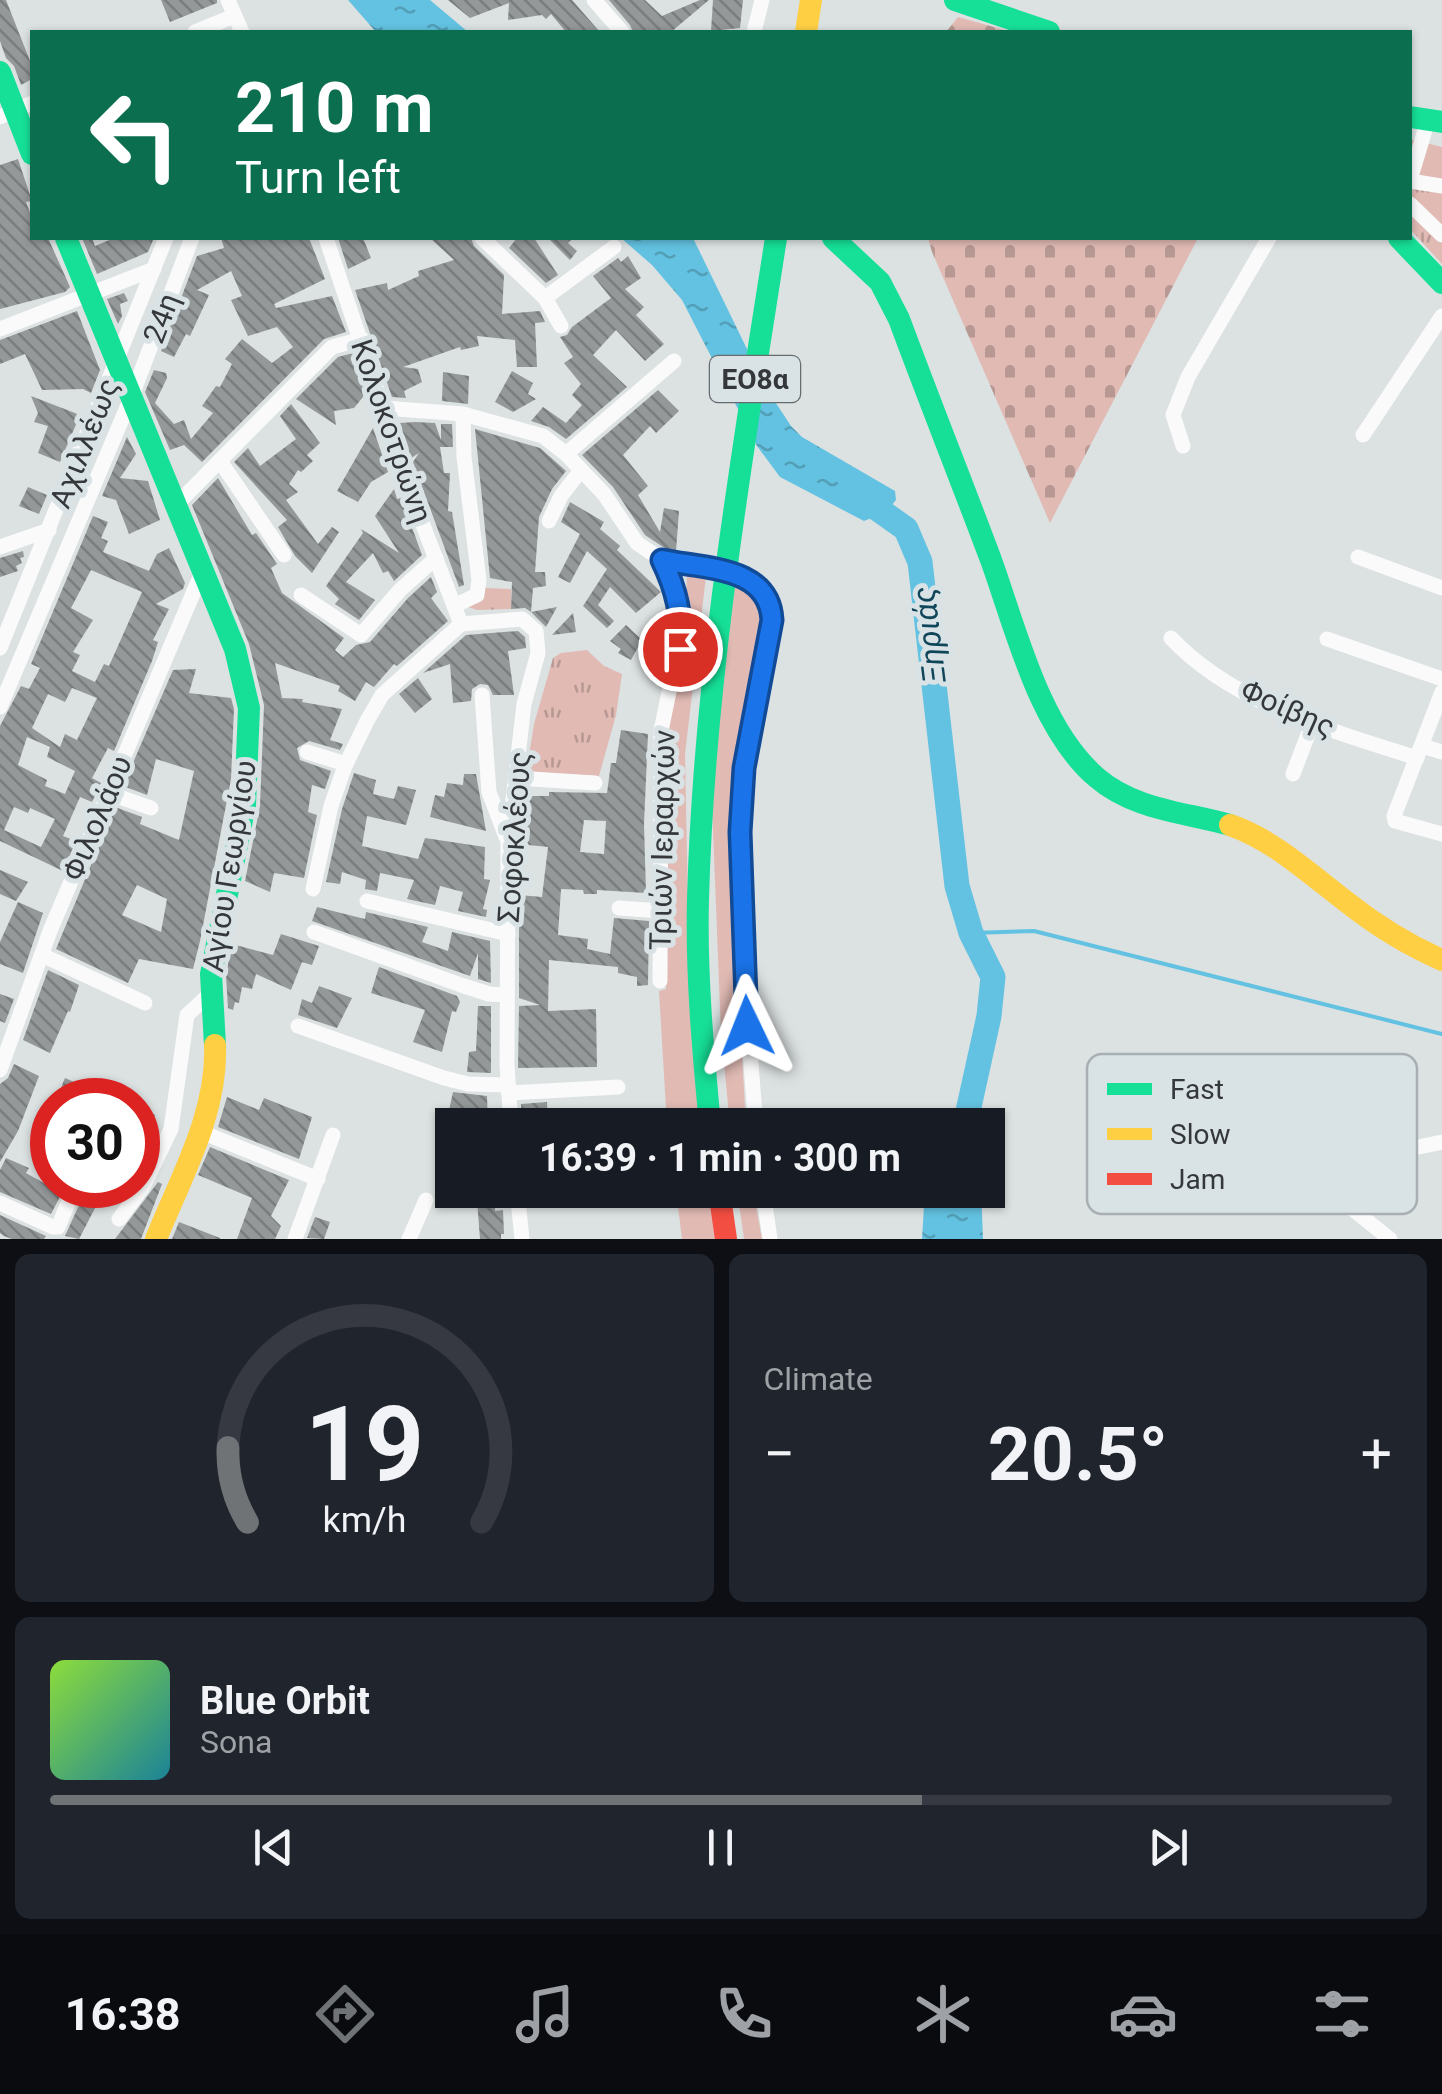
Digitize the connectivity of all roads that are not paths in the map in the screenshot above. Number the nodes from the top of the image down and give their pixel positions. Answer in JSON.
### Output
{"nodes":[{"id":1,"x":594,"y":0,"type":"edge"},
{"id":2,"x":762,"y":0,"type":"edge"},
{"id":3,"x":956,"y":0,"type":"edge"},
{"id":4,"x":231,"y":8,"type":"edge"},
{"id":5,"x":198,"y":30,"type":"edge"},
{"id":6,"x":620,"y":30,"type":"edge"},
{"id":7,"x":754,"y":30,"type":"edge"},
{"id":8,"x":1043,"y":30,"type":"edge"},
{"id":9,"x":0,"y":72,"type":"edge"},
{"id":10,"x":16,"y":110,"type":"edge"},
{"id":11,"x":1427,"y":120,"type":"edge"},
{"id":12,"x":30,"y":148,"type":"edge"},
{"id":13,"x":1412,"y":173,"type":"edge"},
{"id":14,"x":1412,"y":180,"type":"edge"},
{"id":15,"x":1442,"y":186,"type":"edge"},
{"id":16,"x":1412,"y":206,"type":"edge"},
{"id":17,"x":1442,"y":235,"type":"edge"},
{"id":18,"x":67,"y":240,"type":"edge"},
{"id":19,"x":165,"y":240,"type":"edge"},
{"id":20,"x":191,"y":240,"type":"edge"},
{"id":21,"x":327,"y":240,"type":"edge"},
{"id":22,"x":484,"y":240,"type":"edge"},
{"id":23,"x":776,"y":240,"type":"edge"},
{"id":24,"x":835,"y":240,"type":"edge"},
{"id":25,"x":1267,"y":240,"type":"edge"},
{"id":26,"x":1401,"y":240,"type":"edge"},
{"id":27,"x":614,"y":248,"type":"dead end"},
{"id":28,"x":154,"y":269,"type":"junction"},
{"id":29,"x":1441,"y":280,"type":"edge"},
{"id":30,"x":88,"y":295,"type":"junction"},
{"id":31,"x":545,"y":298,"type":"junction"},
{"id":32,"x":1442,"y":316,"type":"edge"},
{"id":33,"x":561,"y":326,"type":"dead end"},
{"id":34,"x":0,"y":329,"type":"edge"},
{"id":35,"x":362,"y":339,"type":"junction"},
{"id":36,"x":674,"y":361,"type":"dead end"},
{"id":37,"x":124,"y":382,"type":"junction"},
{"id":38,"x":384,"y":408,"type":"junction"},
{"id":39,"x":462,"y":414,"type":"junction"},
{"id":40,"x":1363,"y":435,"type":"dead end"},
{"id":41,"x":1182,"y":446,"type":"dead end"},
{"id":42,"x":566,"y":454,"type":"junction"},
{"id":43,"x":220,"y":461,"type":"junction"},
{"id":44,"x":581,"y":470,"type":"junction"},
{"id":45,"x":176,"y":505,"type":"junction"},
{"id":46,"x":549,"y":521,"type":"dead end"},
{"id":47,"x":48,"y":530,"type":"junction"},
{"id":48,"x":0,"y":547,"type":"edge"},
{"id":49,"x":284,"y":555,"type":"dead end"},
{"id":50,"x":436,"y":558,"type":"junction"},
{"id":51,"x":1358,"y":558,"type":"dead end"},
{"id":52,"x":662,"y":560,"type":"junction"},
{"id":53,"x":203,"y":570,"type":"junction"},
{"id":54,"x":1442,"y":588,"type":"edge"},
{"id":55,"x":301,"y":595,"type":"dead end"},
{"id":56,"x":456,"y":605,"type":"junction"},
{"id":57,"x":461,"y":624,"type":"junction"},
{"id":58,"x":1170,"y":638,"type":"dead end"},
{"id":59,"x":1327,"y":640,"type":"dead end"},
{"id":60,"x":0,"y":648,"type":"edge"},
{"id":61,"x":1442,"y":678,"type":"edge"},
{"id":62,"x":482,"y":695,"type":"dead end"},
{"id":63,"x":1441,"y":697,"type":"edge"},
{"id":64,"x":0,"y":707,"type":"edge"},
{"id":65,"x":1312,"y":724,"type":"junction"},
{"id":66,"x":307,"y":752,"type":"dead end"},
{"id":67,"x":1420,"y":752,"type":"junction"},
{"id":68,"x":1442,"y":752,"type":"edge"},
{"id":69,"x":346,"y":764,"type":"junction"},
{"id":70,"x":1293,"y":774,"type":"dead end"},
{"id":71,"x":516,"y":778,"type":"junction"},
{"id":72,"x":594,"y":782,"type":"dead end"},
{"id":73,"x":108,"y":792,"type":"junction"},
{"id":74,"x":151,"y":808,"type":"dead end"},
{"id":75,"x":1442,"y":834,"type":"edge"},
{"id":76,"x":508,"y":842,"type":"junction"},
{"id":77,"x":313,"y":889,"type":"dead end"},
{"id":78,"x":367,"y":901,"type":"dead end"},
{"id":79,"x":619,"y":908,"type":"dead end"},
{"id":80,"x":662,"y":911,"type":"junction"},
{"id":81,"x":314,"y":932,"type":"dead end"},
{"id":82,"x":508,"y":934,"type":"junction"},
{"id":83,"x":42,"y":954,"type":"junction"},
{"id":84,"x":1442,"y":960,"type":"edge"},
{"id":85,"x":660,"y":981,"type":"dead end"},
{"id":86,"x":210,"y":993,"type":"junction"},
{"id":87,"x":507,"y":995,"type":"junction"},
{"id":88,"x":145,"y":1003,"type":"dead end"},
{"id":89,"x":298,"y":1026,"type":"dead end"},
{"id":90,"x":3,"y":1052,"type":"edge"},
{"id":91,"x":0,"y":1070,"type":"edge"},
{"id":92,"x":618,"y":1087,"type":"dead end"},
{"id":93,"x":508,"y":1089,"type":"junction"},
{"id":94,"x":510,"y":1108,"type":"edge"},
{"id":95,"x":708,"y":1108,"type":"edge"},
{"id":96,"x":754,"y":1108,"type":"edge"},
{"id":97,"x":199,"y":1131,"type":"junction"},
{"id":98,"x":333,"y":1135,"type":"dead end"},
{"id":99,"x":1442,"y":1142,"type":"edge"},
{"id":100,"x":1417,"y":1148,"type":"edge"},
{"id":101,"x":318,"y":1179,"type":"junction"},
{"id":102,"x":426,"y":1200,"type":"dead end"},
{"id":103,"x":0,"y":1202,"type":"edge"},
{"id":104,"x":66,"y":1208,"type":"edge"},
{"id":105,"x":518,"y":1208,"type":"edge"},
{"id":106,"x":722,"y":1208,"type":"edge"},
{"id":107,"x":766,"y":1208,"type":"edge"},
{"id":108,"x":1359,"y":1214,"type":"edge"},
{"id":109,"x":119,"y":1219,"type":"dead end"},
{"id":110,"x":156,"y":1239,"type":"edge"},
{"id":111,"x":296,"y":1239,"type":"edge"},
{"id":112,"x":409,"y":1239,"type":"edge"},
{"id":113,"x":522,"y":1239,"type":"edge"},
{"id":114,"x":726,"y":1239,"type":"edge"},
{"id":115,"x":770,"y":1239,"type":"edge"},
{"id":116,"x":1390,"y":1239,"type":"edge"}],
"edges":[{"from":1,"to":6,"type":"street"},
{"from":2,"to":7,"type":"street"},
{"from":3,"to":8,"type":"main road"},
{"from":4,"to":5,"type":"street"},
{"from":9,"to":10,"type":"main road"},
{"from":10,"to":12,"type":"main road"},
{"from":11,"to":13,"type":"street"},
{"from":14,"to":15,"type":"street"},
{"from":16,"to":17,"type":"street"},
{"from":18,"to":30,"type":"main road","name":"Αγίου Γεωργίου"},
{"from":19,"to":28,"type":"street","name":"Αχιλλέως"},
{"from":20,"to":37,"type":"street","name":"24η"},
{"from":21,"to":35,"type":"street","name":"Κολοκοτρώνη"},
{"from":22,"to":31,"type":"street"},
{"from":23,"to":95,"type":"main road","number":"ΕΟ8α"},
{"from":24,"to":84,"type":"main road"},
{"from":25,"to":41,"type":"street"},
{"from":26,"to":29,"type":"main road"},
{"from":27,"to":31,"type":"street"},
{"from":28,"to":30,"type":"street"},
{"from":28,"to":37,"type":"street","name":"Αχιλλέως"},
{"from":30,"to":34,"type":"street"},
{"from":30,"to":37,"type":"main road","name":"Αγίου Γεωργίου"},
{"from":31,"to":33,"type":"street"},
{"from":32,"to":40,"type":"street"},
{"from":35,"to":38,"type":"street","name":"Κολοκοτρώνη"},
{"from":35,"to":43,"type":"street"},
{"from":36,"to":42,"type":"street"},
{"from":37,"to":45,"type":"main road","name":"Αγίου Γεωργίου"},
{"from":37,"to":47,"type":"street","name":"Αχιλλέως"},
{"from":37,"to":64,"type":"street","name":"Αχιλλέως"},
{"from":38,"to":39,"type":"street","name":"Τριών Ιεραρχών"},
{"from":38,"to":50,"type":"street","name":"Κολοκοτρώνη"},
{"from":39,"to":42,"type":"street","name":"Τριών Ιεραρχών"},
{"from":39,"to":56,"type":"street"},
{"from":42,"to":44,"type":"street","name":"Τριών Ιεραρχών"},
{"from":43,"to":45,"type":"street"},
{"from":43,"to":49,"type":"street"},
{"from":44,"to":46,"type":"street"},
{"from":44,"to":52,"type":"street","name":"Τριών Ιεραρχών"},
{"from":45,"to":53,"type":"main road","name":"Αγίου Γεωργίου"},
{"from":47,"to":48,"type":"street"},
{"from":47,"to":60,"type":"street","name":"Αχιλλέως"},
{"from":50,"to":55,"type":"street"},
{"from":50,"to":56,"type":"street","name":"Κολοκοτρώνη"},
{"from":51,"to":54,"type":"street"},
{"from":52,"to":80,"type":"street","name":"Τριών Ιεραρχών"},
{"from":52,"to":96,"type":"street"},
{"from":53,"to":73,"type":"street","name":"Φιλολάου"},
{"from":53,"to":86,"type":"main road","name":"Αγίου Γεωργίου"},
{"from":56,"to":57,"type":"street","name":"Κολοκοτρώνη"},
{"from":57,"to":69,"type":"street"},
{"from":57,"to":71,"type":"street","name":"Σοφοκλέους"},
{"from":58,"to":65,"type":"street","name":"Φοίβης"},
{"from":59,"to":61,"type":"street"},
{"from":62,"to":76,"type":"street"},
{"from":63,"to":67,"type":"street"},
{"from":65,"to":67,"type":"street","name":"Φοίβης"},
{"from":65,"to":70,"type":"street"},
{"from":66,"to":69,"type":"street"},
{"from":67,"to":68,"type":"street","name":"Φοίβης"},
{"from":67,"to":75,"type":"street"},
{"from":69,"to":77,"type":"street"},
{"from":71,"to":72,"type":"street"},
{"from":71,"to":76,"type":"street","name":"Σοφοκλέους"},
{"from":73,"to":74,"type":"street"},
{"from":73,"to":83,"type":"street","name":"Φιλολάου"},
{"from":76,"to":82,"type":"street","name":"Σοφοκλέους"},
{"from":78,"to":82,"type":"street"},
{"from":79,"to":80,"type":"street"},
{"from":80,"to":85,"type":"street","name":"Τριών Ιεραρχών"},
{"from":81,"to":87,"type":"street"},
{"from":82,"to":87,"type":"street","name":"Σοφοκλέους"},
{"from":83,"to":88,"type":"street"},
{"from":83,"to":90,"type":"street","name":"Φιλολάου"},
{"from":86,"to":97,"type":"main road","name":"Αγίου Γεωργίου"},
{"from":86,"to":109,"type":"street"},
{"from":87,"to":93,"type":"street","name":"Σοφοκλέους"},
{"from":89,"to":93,"type":"street"},
{"from":90,"to":91,"type":"street","name":"Φιλολάου"},
{"from":92,"to":93,"type":"street"},
{"from":93,"to":94,"type":"street","name":"Σοφοκλέους"},
{"from":97,"to":101,"type":"street"},
{"from":97,"to":110,"type":"main road","name":"Αγίου Γεωργίου"},
{"from":98,"to":101,"type":"street"},
{"from":99,"to":100,"type":"street"},
{"from":101,"to":111,"type":"street"},
{"from":102,"to":112,"type":"street"},
{"from":103,"to":104,"type":"street"},
{"from":105,"to":113,"type":"street"},
{"from":106,"to":114,"type":"main road"},
{"from":107,"to":115,"type":"street"},
{"from":108,"to":116,"type":"street"}]}
